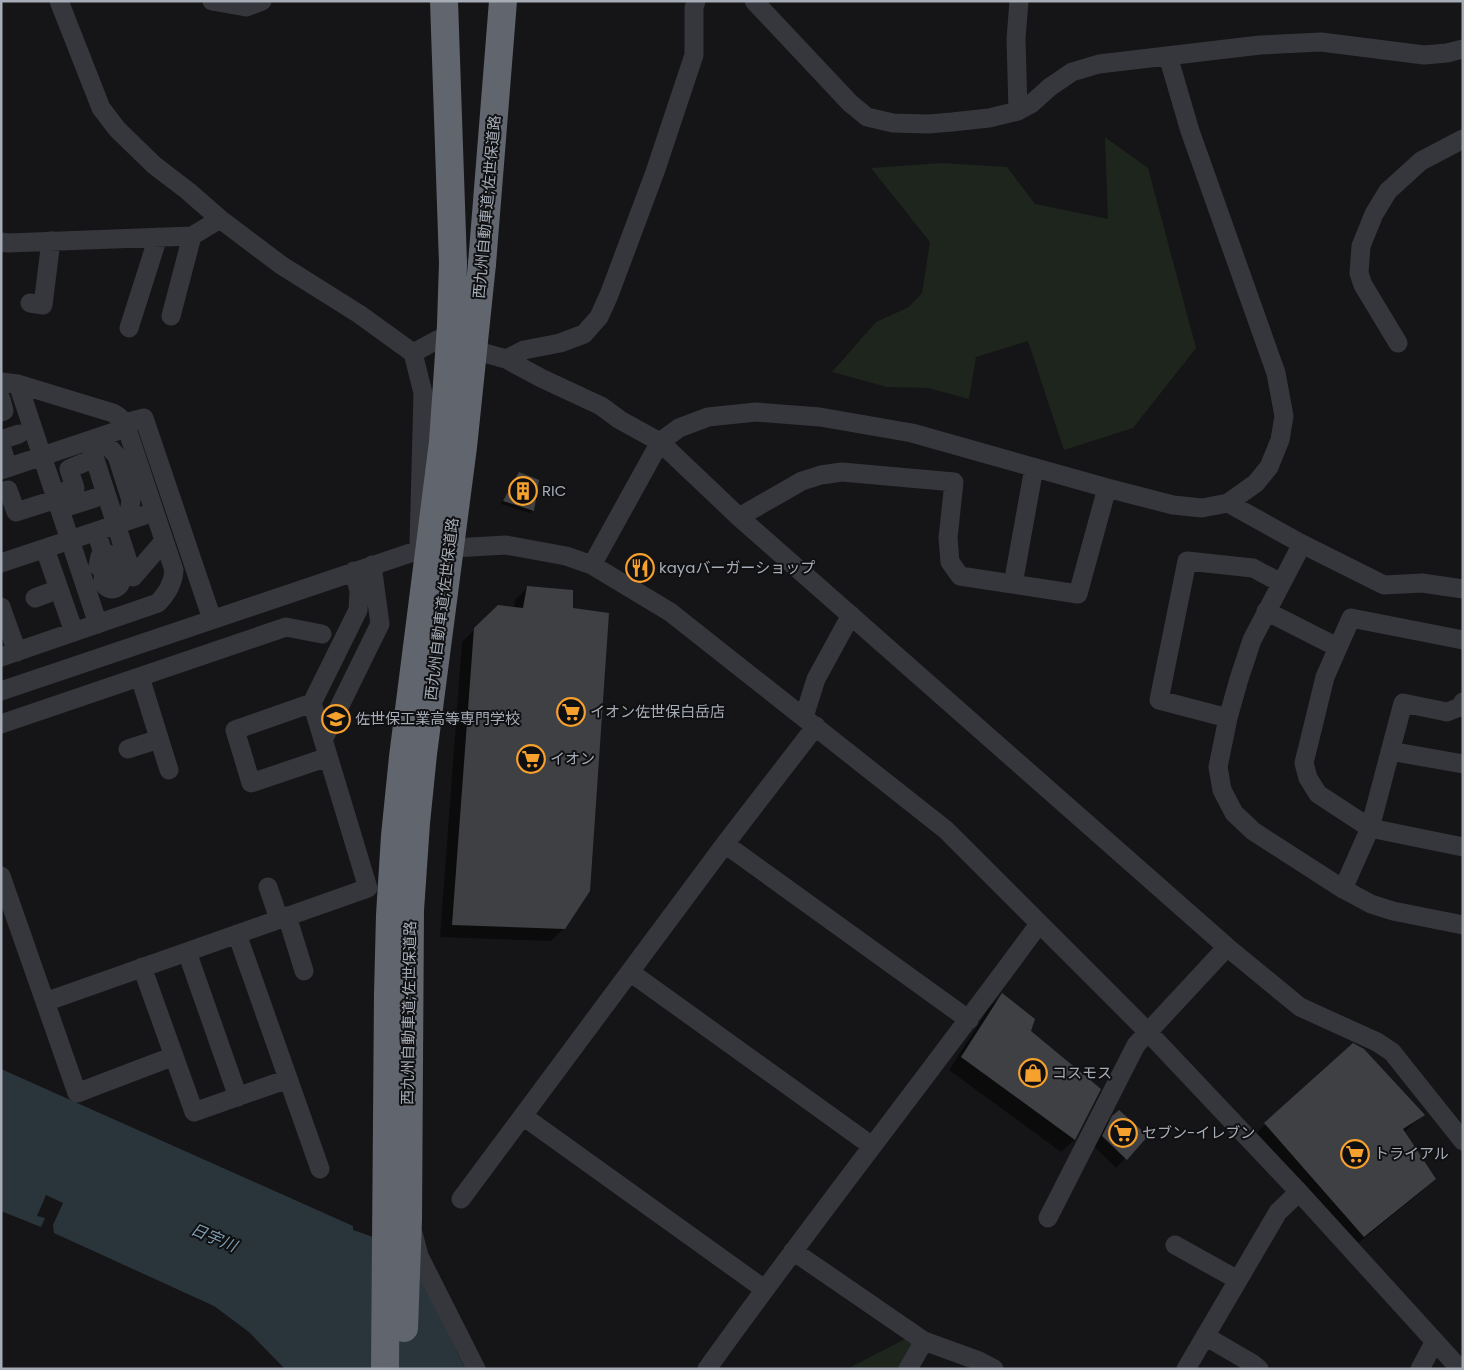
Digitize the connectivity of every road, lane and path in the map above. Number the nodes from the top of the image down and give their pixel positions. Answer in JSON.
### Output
{"nodes":[{"id":1,"x":59,"y":1,"type":"edge"},
{"id":2,"x":212,"y":1,"type":"edge"},
{"id":3,"x":262,"y":1,"type":"edge"},
{"id":4,"x":444,"y":1,"type":"edge"},
{"id":5,"x":503,"y":1,"type":"edge"},
{"id":6,"x":696,"y":1,"type":"edge"},
{"id":7,"x":754,"y":1,"type":"edge"},
{"id":8,"x":1019,"y":1,"type":"edge"},
{"id":9,"x":1463,"y":49,"type":"edge"},
{"id":10,"x":1168,"y":56,"type":"junction"},
{"id":11,"x":1018,"y":111,"type":"junction"},
{"id":12,"x":1463,"y":139,"type":"edge"},
{"id":13,"x":220,"y":219,"type":"junction"},
{"id":14,"x":192,"y":236,"type":"junction"},
{"id":15,"x":158,"y":237,"type":"junction"},
{"id":16,"x":51,"y":241,"type":"junction"},
{"id":17,"x":1,"y":242,"type":"edge"},
{"id":18,"x":30,"y":303,"type":"dead end"},
{"id":19,"x":171,"y":316,"type":"dead end"},
{"id":20,"x":129,"y":328,"type":"dead end"},
{"id":21,"x":1398,"y":343,"type":"dead end"},
{"id":22,"x":413,"y":353,"type":"junction"},
{"id":23,"x":506,"y":359,"type":"junction"},
{"id":24,"x":10,"y":383,"type":"edge"},
{"id":25,"x":1,"y":399,"type":"edge"},
{"id":26,"x":1,"y":412,"type":"edge"},
{"id":27,"x":126,"y":426,"type":"junction"},
{"id":28,"x":88,"y":441,"type":"junction"},
{"id":29,"x":660,"y":442,"type":"junction"},
{"id":30,"x":1,"y":446,"type":"edge"},
{"id":31,"x":42,"y":456,"type":"junction"},
{"id":32,"x":83,"y":463,"type":"junction"},
{"id":33,"x":1034,"y":468,"type":"junction"},
{"id":34,"x":5,"y":469,"type":"edge"},
{"id":35,"x":135,"y":482,"type":"junction"},
{"id":36,"x":1107,"y":488,"type":"junction"},
{"id":37,"x":1,"y":492,"type":"edge"},
{"id":38,"x":96,"y":498,"type":"junction"},
{"id":39,"x":57,"y":501,"type":"junction"},
{"id":40,"x":1228,"y":503,"type":"junction"},
{"id":41,"x":154,"y":512,"type":"junction"},
{"id":42,"x":739,"y":517,"type":"junction"},
{"id":43,"x":111,"y":526,"type":"junction"},
{"id":44,"x":71,"y":540,"type":"junction"},
{"id":45,"x":164,"y":541,"type":"junction"},
{"id":46,"x":1302,"y":544,"type":"junction"},
{"id":47,"x":45,"y":549,"type":"junction"},
{"id":48,"x":418,"y":550,"type":"junction"},
{"id":49,"x":1,"y":563,"type":"edge"},
{"id":50,"x":372,"y":565,"type":"junction"},
{"id":51,"x":592,"y":565,"type":"junction"},
{"id":52,"x":101,"y":569,"type":"junction"},
{"id":53,"x":354,"y":571,"type":"junction"},
{"id":54,"x":1280,"y":582,"type":"junction"},
{"id":55,"x":1013,"y":584,"type":"junction"},
{"id":56,"x":59,"y":589,"type":"junction"},
{"id":57,"x":1463,"y":589,"type":"edge"},
{"id":58,"x":35,"y":598,"type":"dead end"},
{"id":59,"x":1266,"y":611,"type":"junction"},
{"id":60,"x":2,"y":614,"type":"edge"},
{"id":61,"x":851,"y":614,"type":"junction"},
{"id":62,"x":124,"y":615,"type":"junction"},
{"id":63,"x":212,"y":620,"type":"junction"},
{"id":64,"x":98,"y":624,"type":"junction"},
{"id":65,"x":74,"y":632,"type":"junction"},
{"id":66,"x":322,"y":634,"type":"dead end"},
{"id":67,"x":1463,"y":640,"type":"edge"},
{"id":68,"x":1337,"y":647,"type":"junction"},
{"id":69,"x":9,"y":654,"type":"edge"},
{"id":70,"x":140,"y":677,"type":"junction"},
{"id":71,"x":1,"y":690,"type":"edge"},
{"id":72,"x":1463,"y":702,"type":"edge"},
{"id":73,"x":312,"y":703,"type":"junction"},
{"id":74,"x":1228,"y":718,"type":"junction"},
{"id":75,"x":810,"y":722,"type":"junction"},
{"id":76,"x":1,"y":724,"type":"edge"},
{"id":77,"x":159,"y":739,"type":"junction"},
{"id":78,"x":325,"y":748,"type":"junction"},
{"id":79,"x":128,"y":749,"type":"dead end"},
{"id":80,"x":1390,"y":751,"type":"junction"},
{"id":81,"x":1463,"y":764,"type":"edge"},
{"id":82,"x":169,"y":770,"type":"dead end"},
{"id":83,"x":1370,"y":828,"type":"junction"},
{"id":84,"x":725,"y":844,"type":"junction"},
{"id":85,"x":1463,"y":847,"type":"edge"},
{"id":86,"x":1,"y":876,"type":"edge"},
{"id":87,"x":268,"y":887,"type":"dead end"},
{"id":88,"x":1342,"y":889,"type":"junction"},
{"id":89,"x":283,"y":918,"type":"junction"},
{"id":90,"x":1039,"y":924,"type":"junction"},
{"id":91,"x":1463,"y":925,"type":"edge"},
{"id":92,"x":237,"y":934,"type":"junction"},
{"id":93,"x":1228,"y":947,"type":"junction"},
{"id":94,"x":187,"y":952,"type":"junction"},
{"id":95,"x":142,"y":968,"type":"junction"},
{"id":96,"x":304,"y":971,"type":"dead end"},
{"id":97,"x":630,"y":972,"type":"junction"},
{"id":98,"x":45,"y":1002,"type":"junction"},
{"id":99,"x":969,"y":1020,"type":"junction"},
{"id":100,"x":1148,"y":1032,"type":"junction"},
{"id":101,"x":174,"y":1056,"type":"junction"},
{"id":102,"x":288,"y":1079,"type":"junction"},
{"id":103,"x":238,"y":1097,"type":"junction"},
{"id":104,"x":523,"y":1116,"type":"junction"},
{"id":105,"x":1463,"y":1141,"type":"edge"},
{"id":106,"x":872,"y":1146,"type":"junction"},
{"id":107,"x":320,"y":1169,"type":"dead end"},
{"id":108,"x":397,"y":1172,"type":"junction"},
{"id":109,"x":1299,"y":1192,"type":"junction"},
{"id":110,"x":461,"y":1199,"type":"dead end"},
{"id":111,"x":1048,"y":1218,"type":"dead end"},
{"id":112,"x":1176,"y":1245,"type":"dead end"},
{"id":113,"x":793,"y":1251,"type":"junction"},
{"id":114,"x":1238,"y":1280,"type":"junction"},
{"id":115,"x":764,"y":1289,"type":"junction"},
{"id":116,"x":1206,"y":1336,"type":"junction"},
{"id":117,"x":924,"y":1340,"type":"junction"},
{"id":118,"x":1435,"y":1340,"type":"junction"},
{"id":119,"x":385,"y":1369,"type":"edge"},
{"id":120,"x":396,"y":1369,"type":"edge"},
{"id":121,"x":403,"y":1369,"type":"edge"},
{"id":122,"x":476,"y":1369,"type":"edge"},
{"id":123,"x":707,"y":1369,"type":"edge"},
{"id":124,"x":908,"y":1369,"type":"edge"},
{"id":125,"x":994,"y":1369,"type":"edge"},
{"id":126,"x":1186,"y":1369,"type":"edge"},
{"id":127,"x":1259,"y":1369,"type":"edge"},
{"id":128,"x":1420,"y":1369,"type":"edge"},
{"id":129,"x":1460,"y":1369,"type":"edge"}],
"edges":[{"from":1,"to":13,"type":"street"},
{"from":2,"to":3,"type":"street"},
{"from":4,"to":119,"type":"highway","name":"西九州自動車道;佐世保道路","bridge":true},
{"from":5,"to":121,"type":"highway","name":"西九州自動車道;佐世保道路","bridge":true},
{"from":6,"to":23,"type":"street"},
{"from":7,"to":11,"type":"street"},
{"from":8,"to":11,"type":"street"},
{"from":9,"to":10,"type":"street"},
{"from":10,"to":11,"type":"street"},
{"from":10,"to":40,"type":"street"},
{"from":12,"to":21,"type":"street"},
{"from":13,"to":14,"type":"street"},
{"from":13,"to":22,"type":"street"},
{"from":14,"to":15,"type":"street"},
{"from":14,"to":19,"type":"street"},
{"from":15,"to":16,"type":"street"},
{"from":15,"to":20,"type":"street"},
{"from":16,"to":17,"type":"street"},
{"from":16,"to":18,"type":"street"},
{"from":22,"to":23,"type":"street"},
{"from":22,"to":48,"type":"street"},
{"from":23,"to":29,"type":"street"},
{"from":24,"to":27,"type":"street"},
{"from":24,"to":31,"type":"street"},
{"from":25,"to":26,"type":"street"},
{"from":27,"to":28,"type":"street"},
{"from":27,"to":35,"type":"street"},
{"from":27,"to":63,"type":"street"},
{"from":28,"to":31,"type":"street"},
{"from":28,"to":32,"type":"street"},
{"from":28,"to":35,"type":"street"},
{"from":28,"to":43,"type":"street"},
{"from":29,"to":33,"type":"street"},
{"from":29,"to":42,"type":"street"},
{"from":29,"to":51,"type":"street"},
{"from":30,"to":34,"type":"street"},
{"from":31,"to":34,"type":"street"},
{"from":31,"to":39,"type":"street"},
{"from":32,"to":38,"type":"street"},
{"from":32,"to":39,"type":"street"},
{"from":33,"to":36,"type":"street"},
{"from":33,"to":55,"type":"street"},
{"from":35,"to":41,"type":"street"},
{"from":35,"to":43,"type":"street"},
{"from":36,"to":40,"type":"street"},
{"from":36,"to":55,"type":"street"},
{"from":37,"to":39,"type":"street"},
{"from":38,"to":39,"type":"street"},
{"from":38,"to":43,"type":"street"},
{"from":39,"to":44,"type":"street"},
{"from":40,"to":46,"type":"street"},
{"from":41,"to":43,"type":"street"},
{"from":41,"to":45,"type":"street"},
{"from":42,"to":55,"type":"street"},
{"from":42,"to":61,"type":"street"},
{"from":43,"to":44,"type":"street"},
{"from":43,"to":45,"type":"street"},
{"from":43,"to":52,"type":"street"},
{"from":44,"to":47,"type":"street"},
{"from":44,"to":52,"type":"street"},
{"from":45,"to":62,"type":"street"},
{"from":46,"to":54,"type":"street"},
{"from":46,"to":57,"type":"street"},
{"from":47,"to":49,"type":"street"},
{"from":47,"to":56,"type":"street"},
{"from":48,"to":50,"type":"street"},
{"from":48,"to":51,"type":"street"},
{"from":48,"to":108,"type":"street"},
{"from":50,"to":53,"type":"street"},
{"from":50,"to":78,"type":"street"},
{"from":51,"to":75,"type":"street"},
{"from":52,"to":62,"type":"street"},
{"from":52,"to":64,"type":"street"},
{"from":53,"to":63,"type":"street"},
{"from":53,"to":73,"type":"street"},
{"from":54,"to":59,"type":"street"},
{"from":54,"to":74,"type":"street"},
{"from":56,"to":58,"type":"street"},
{"from":56,"to":65,"type":"street"},
{"from":59,"to":68,"type":"street"},
{"from":59,"to":74,"type":"street"},
{"from":60,"to":69,"type":"street"},
{"from":61,"to":75,"type":"street"},
{"from":61,"to":93,"type":"street"},
{"from":62,"to":64,"type":"street"},
{"from":63,"to":71,"type":"street"},
{"from":64,"to":65,"type":"street"},
{"from":65,"to":69,"type":"street"},
{"from":66,"to":70,"type":"street"},
{"from":67,"to":68,"type":"street"},
{"from":68,"to":83,"type":"street"},
{"from":70,"to":76,"type":"street"},
{"from":70,"to":77,"type":"street"},
{"from":72,"to":80,"type":"street"},
{"from":73,"to":78,"type":"street"},
{"from":73,"to":78,"type":"street"},
{"from":74,"to":88,"type":"street"},
{"from":75,"to":84,"type":"street"},
{"from":75,"to":90,"type":"street"},
{"from":77,"to":79,"type":"street"},
{"from":77,"to":82,"type":"street"},
{"from":78,"to":89,"type":"street"},
{"from":80,"to":81,"type":"street"},
{"from":80,"to":83,"type":"street"},
{"from":83,"to":85,"type":"street"},
{"from":83,"to":88,"type":"street"},
{"from":84,"to":97,"type":"street"},
{"from":84,"to":99,"type":"street"},
{"from":86,"to":98,"type":"street"},
{"from":87,"to":89,"type":"street"},
{"from":88,"to":91,"type":"street"},
{"from":89,"to":92,"type":"street"},
{"from":89,"to":96,"type":"street"},
{"from":90,"to":99,"type":"street"},
{"from":90,"to":100,"type":"street"},
{"from":92,"to":94,"type":"street"},
{"from":92,"to":102,"type":"street"},
{"from":93,"to":100,"type":"street"},
{"from":93,"to":105,"type":"street"},
{"from":94,"to":95,"type":"street"},
{"from":94,"to":103,"type":"street"},
{"from":95,"to":98,"type":"street"},
{"from":95,"to":101,"type":"street"},
{"from":97,"to":104,"type":"street"},
{"from":97,"to":106,"type":"street"},
{"from":98,"to":101,"type":"street"},
{"from":99,"to":106,"type":"street"},
{"from":100,"to":109,"type":"street"},
{"from":100,"to":111,"type":"street"},
{"from":101,"to":103,"type":"street"},
{"from":102,"to":103,"type":"street"},
{"from":102,"to":107,"type":"street"},
{"from":104,"to":110,"type":"street"},
{"from":104,"to":115,"type":"street"},
{"from":106,"to":113,"type":"street"},
{"from":108,"to":120,"type":"street"},
{"from":108,"to":122,"type":"street"},
{"from":109,"to":114,"type":"street"},
{"from":109,"to":118,"type":"street"},
{"from":112,"to":114,"type":"street"},
{"from":113,"to":115,"type":"street"},
{"from":113,"to":117,"type":"street"},
{"from":114,"to":116,"type":"street"},
{"from":115,"to":123,"type":"street"},
{"from":116,"to":126,"type":"street"},
{"from":116,"to":127,"type":"street"},
{"from":117,"to":124,"type":"street"},
{"from":117,"to":125,"type":"street"},
{"from":118,"to":128,"type":"street"},
{"from":118,"to":129,"type":"street"}]}
